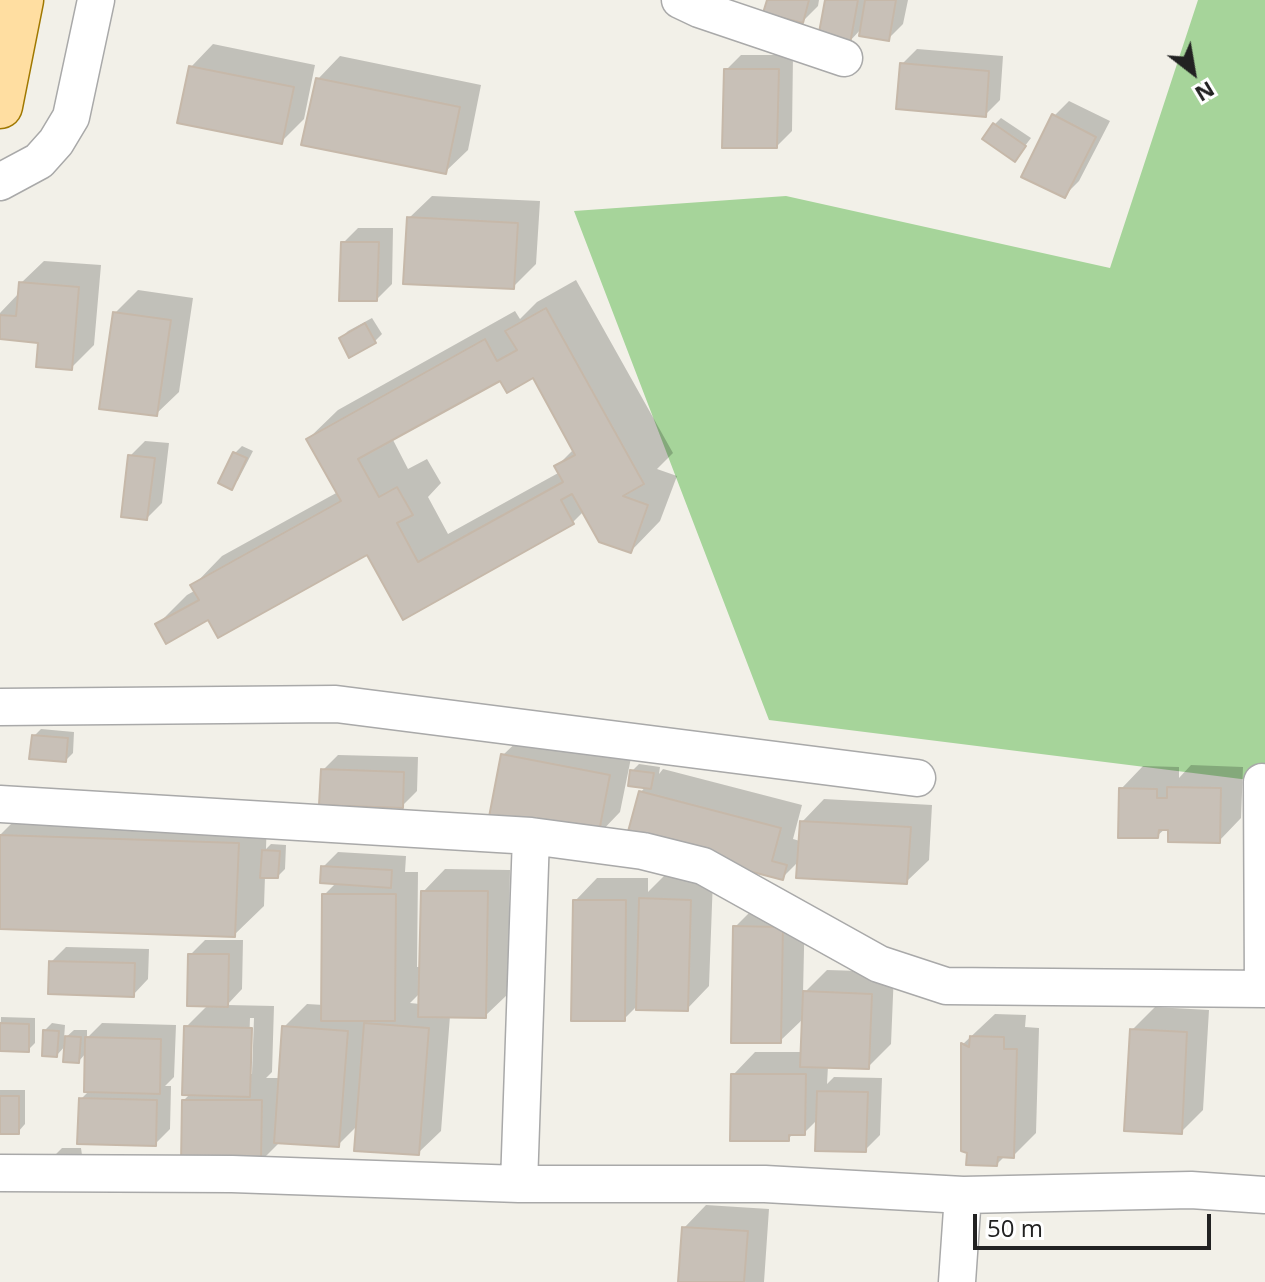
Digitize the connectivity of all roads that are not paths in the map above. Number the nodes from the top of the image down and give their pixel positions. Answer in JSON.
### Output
{"nodes":[{"id":1,"x":21,"y":0,"type":"edge"},
{"id":2,"x":96,"y":0,"type":"edge"},
{"id":3,"x":680,"y":0,"type":"edge"},
{"id":4,"x":844,"y":58,"type":"dead end"},
{"id":5,"x":0,"y":106,"type":"edge"},
{"id":6,"x":0,"y":182,"type":"edge"},
{"id":7,"x":0,"y":707,"type":"edge"},
{"id":8,"x":917,"y":778,"type":"dead end"},
{"id":9,"x":1262,"y":782,"type":"dead end"},
{"id":10,"x":0,"y":804,"type":"edge"},
{"id":11,"x":531,"y":836,"type":"junction"},
{"id":12,"x":1264,"y":989,"type":"edge"},
{"id":13,"x":0,"y":1173,"type":"edge"},
{"id":14,"x":519,"y":1184,"type":"junction"},
{"id":15,"x":963,"y":1195,"type":"junction"},
{"id":16,"x":1265,"y":1195,"type":"edge"},
{"id":17,"x":957,"y":1282,"type":"edge"}],
"edges":[{"from":1,"to":5,"type":"main road"},
{"from":2,"to":6,"type":"street"},
{"from":3,"to":4,"type":"street"},
{"from":7,"to":8,"type":"street"},
{"from":9,"to":12,"type":"street"},
{"from":10,"to":11,"type":"street"},
{"from":11,"to":12,"type":"street"},
{"from":11,"to":14,"type":"street"},
{"from":13,"to":14,"type":"street"},
{"from":14,"to":15,"type":"street"},
{"from":15,"to":16,"type":"street"},
{"from":15,"to":17,"type":"street"}]}
